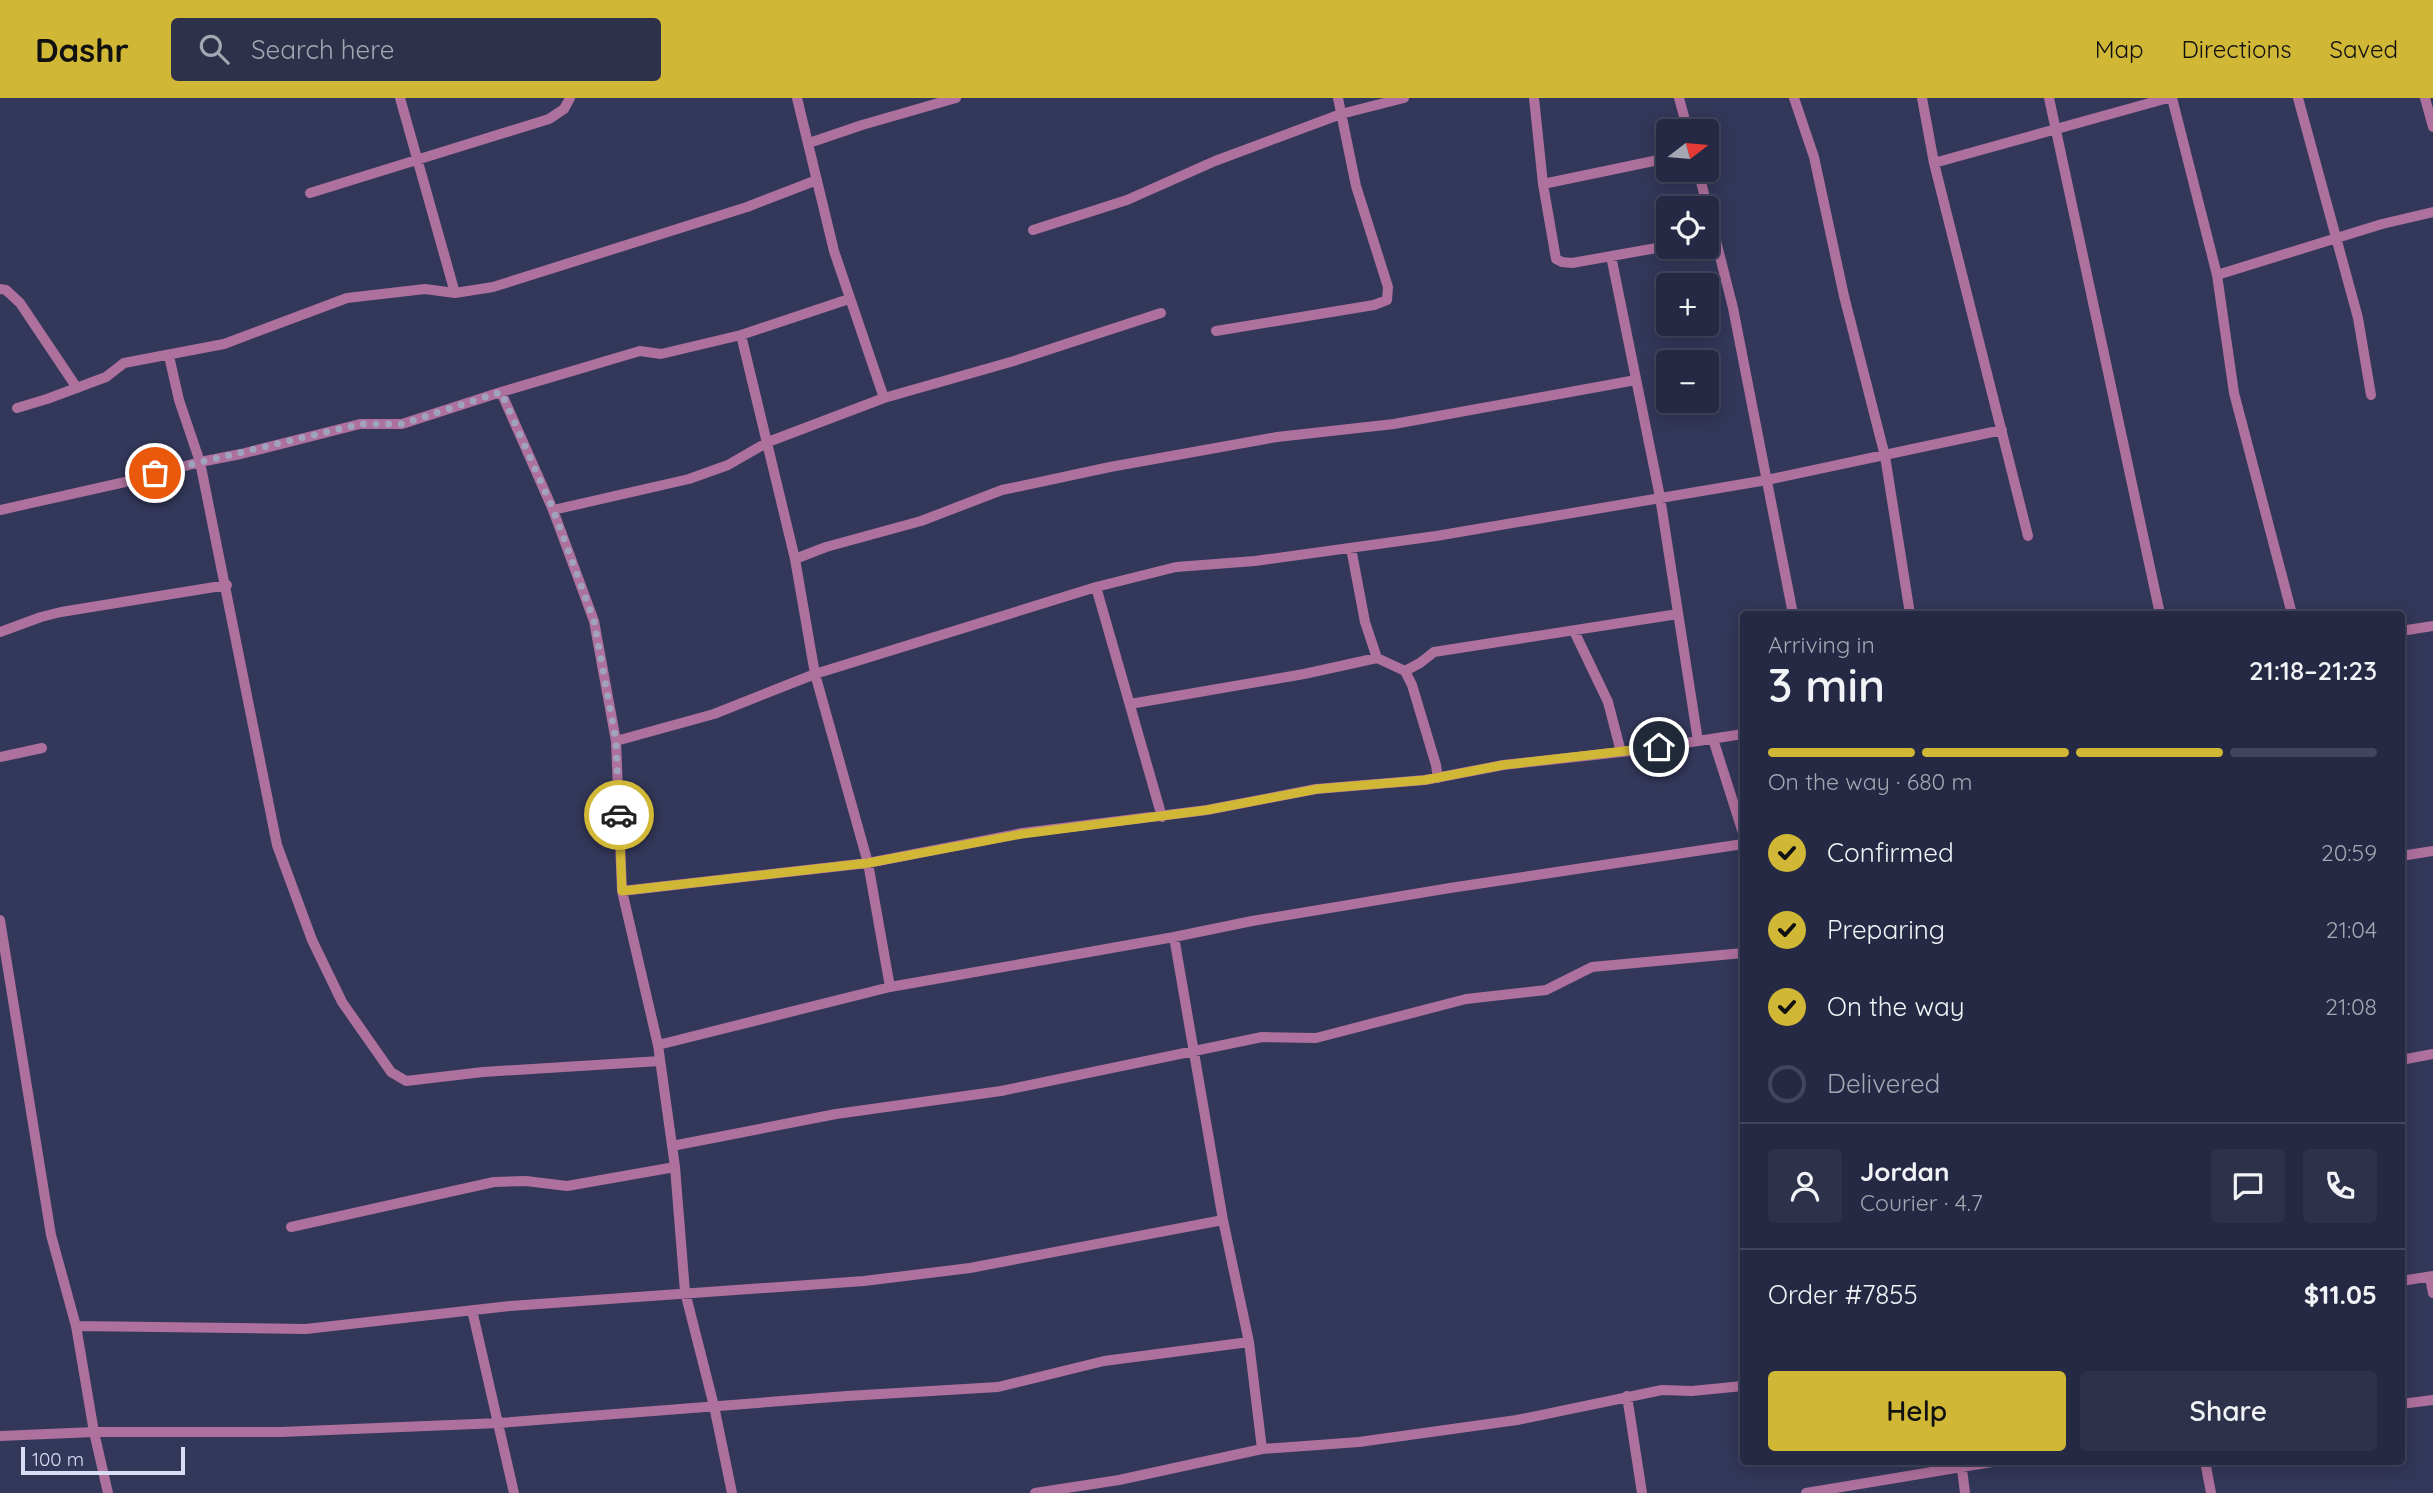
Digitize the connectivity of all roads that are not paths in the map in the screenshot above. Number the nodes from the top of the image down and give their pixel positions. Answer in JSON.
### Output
{"nodes":[{"id":1,"x":400,"y":98,"type":"edge"},
{"id":2,"x":570,"y":98,"type":"edge"},
{"id":3,"x":797,"y":98,"type":"edge"},
{"id":4,"x":956,"y":98,"type":"edge"},
{"id":5,"x":1338,"y":98,"type":"edge"},
{"id":6,"x":1404,"y":98,"type":"edge"},
{"id":7,"x":1534,"y":98,"type":"edge"},
{"id":8,"x":1679,"y":98,"type":"edge"},
{"id":9,"x":1794,"y":98,"type":"edge"},
{"id":10,"x":1922,"y":98,"type":"edge"},
{"id":11,"x":2049,"y":98,"type":"edge"},
{"id":12,"x":2170,"y":98,"type":"edge"},
{"id":13,"x":2298,"y":98,"type":"edge"},
{"id":14,"x":2425,"y":98,"type":"edge"},
{"id":15,"x":1341,"y":114,"type":"junction"},
{"id":16,"x":1685,"y":119,"type":"edge"},
{"id":17,"x":2433,"y":127,"type":"edge"},
{"id":18,"x":2056,"y":130,"type":"junction"},
{"id":19,"x":809,"y":143,"type":"junction"},
{"id":20,"x":1656,"y":160,"type":"edge"},
{"id":21,"x":418,"y":161,"type":"junction"},
{"id":22,"x":1934,"y":163,"type":"junction"},
{"id":23,"x":817,"y":180,"type":"junction"},
{"id":24,"x":1542,"y":184,"type":"junction"},
{"id":25,"x":310,"y":193,"type":"dead end"},
{"id":26,"x":2433,"y":212,"type":"edge"},
{"id":27,"x":1033,"y":230,"type":"dead end"},
{"id":28,"x":2336,"y":238,"type":"junction"},
{"id":29,"x":1656,"y":248,"type":"edge"},
{"id":30,"x":1611,"y":256,"type":"junction"},
{"id":31,"x":1717,"y":259,"type":"edge"},
{"id":32,"x":2217,"y":275,"type":"junction"},
{"id":33,"x":0,"y":289,"type":"edge"},
{"id":34,"x":456,"y":293,"type":"junction"},
{"id":35,"x":849,"y":299,"type":"junction"},
{"id":36,"x":1161,"y":313,"type":"dead end"},
{"id":37,"x":1216,"y":331,"type":"dead end"},
{"id":38,"x":741,"y":335,"type":"junction"},
{"id":39,"x":169,"y":356,"type":"junction"},
{"id":40,"x":1636,"y":380,"type":"junction"},
{"id":41,"x":77,"y":388,"type":"junction"},
{"id":42,"x":501,"y":392,"type":"junction"},
{"id":43,"x":2371,"y":395,"type":"dead end"},
{"id":44,"x":884,"y":398,"type":"junction"},
{"id":45,"x":17,"y":408,"type":"dead end"},
{"id":46,"x":2002,"y":430,"type":"junction"},
{"id":47,"x":768,"y":442,"type":"junction"},
{"id":48,"x":1885,"y":456,"type":"junction"},
{"id":49,"x":200,"y":462,"type":"junction"},
{"id":50,"x":1767,"y":480,"type":"junction"},
{"id":51,"x":1660,"y":497,"type":"junction"},
{"id":52,"x":553,"y":509,"type":"junction"},
{"id":53,"x":0,"y":510,"type":"edge"},
{"id":54,"x":2028,"y":536,"type":"dead end"},
{"id":55,"x":1351,"y":548,"type":"junction"},
{"id":56,"x":795,"y":559,"type":"junction"},
{"id":57,"x":227,"y":585,"type":"junction"},
{"id":58,"x":1096,"y":587,"type":"junction"},
{"id":59,"x":1792,"y":611,"type":"edge"},
{"id":60,"x":1910,"y":611,"type":"edge"},
{"id":61,"x":2159,"y":611,"type":"edge"},
{"id":62,"x":2291,"y":611,"type":"edge"},
{"id":63,"x":1678,"y":614,"type":"junction"},
{"id":64,"x":2433,"y":626,"type":"edge"},
{"id":65,"x":2405,"y":630,"type":"edge"},
{"id":66,"x":1574,"y":631,"type":"junction"},
{"id":67,"x":0,"y":632,"type":"edge"},
{"id":68,"x":1377,"y":657,"type":"junction"},
{"id":69,"x":1405,"y":671,"type":"junction"},
{"id":70,"x":815,"y":674,"type":"junction"},
{"id":71,"x":1130,"y":704,"type":"junction"},
{"id":72,"x":1740,"y":734,"type":"edge"},
{"id":73,"x":1713,"y":739,"type":"junction"},
{"id":74,"x":616,"y":741,"type":"junction"},
{"id":75,"x":1698,"y":741,"type":"junction"},
{"id":76,"x":42,"y":748,"type":"dead end"},
{"id":77,"x":1621,"y":752,"type":"junction"},
{"id":78,"x":0,"y":757,"type":"edge"},
{"id":79,"x":1438,"y":778,"type":"junction"},
{"id":80,"x":1163,"y":817,"type":"junction"},
{"id":81,"x":1740,"y":824,"type":"edge"},
{"id":82,"x":1740,"y":844,"type":"edge"},
{"id":83,"x":2433,"y":851,"type":"edge"},
{"id":84,"x":2405,"y":855,"type":"edge"},
{"id":85,"x":868,"y":863,"type":"junction"},
{"id":86,"x":622,"y":891,"type":"junction"},
{"id":87,"x":0,"y":920,"type":"edge"},
{"id":88,"x":1174,"y":937,"type":"junction"},
{"id":89,"x":1740,"y":953,"type":"edge"},
{"id":90,"x":890,"y":987,"type":"junction"},
{"id":91,"x":658,"y":1045,"type":"junction"},
{"id":92,"x":1194,"y":1052,"type":"junction"},
{"id":93,"x":2433,"y":1054,"type":"edge"},
{"id":94,"x":2405,"y":1059,"type":"edge"},
{"id":95,"x":660,"y":1061,"type":"junction"},
{"id":96,"x":672,"y":1146,"type":"junction"},
{"id":97,"x":675,"y":1167,"type":"junction"},
{"id":98,"x":1223,"y":1220,"type":"junction"},
{"id":99,"x":290,"y":1227,"type":"dead end"},
{"id":100,"x":2432,"y":1276,"type":"edge"},
{"id":101,"x":2405,"y":1280,"type":"edge"},
{"id":102,"x":685,"y":1292,"type":"junction"},
{"id":103,"x":2433,"y":1293,"type":"edge"},
{"id":104,"x":472,"y":1310,"type":"junction"},
{"id":105,"x":76,"y":1326,"type":"junction"},
{"id":106,"x":1249,"y":1342,"type":"junction"},
{"id":107,"x":1740,"y":1386,"type":"edge"},
{"id":108,"x":1627,"y":1396,"type":"junction"},
{"id":109,"x":2433,"y":1400,"type":"edge"},
{"id":110,"x":2405,"y":1404,"type":"edge"},
{"id":111,"x":714,"y":1406,"type":"junction"},
{"id":112,"x":499,"y":1423,"type":"junction"},
{"id":113,"x":94,"y":1432,"type":"junction"},
{"id":114,"x":0,"y":1436,"type":"edge"},
{"id":115,"x":1262,"y":1449,"type":"junction"},
{"id":116,"x":1956,"y":1465,"type":"edge"},
{"id":117,"x":1961,"y":1465,"type":"edge"},
{"id":118,"x":2206,"y":1465,"type":"edge"},
{"id":119,"x":108,"y":1493,"type":"edge"},
{"id":120,"x":514,"y":1493,"type":"edge"},
{"id":121,"x":732,"y":1493,"type":"edge"},
{"id":122,"x":1035,"y":1493,"type":"edge"},
{"id":123,"x":1642,"y":1493,"type":"edge"},
{"id":124,"x":1806,"y":1493,"type":"edge"},
{"id":125,"x":1965,"y":1493,"type":"edge"},
{"id":126,"x":2211,"y":1493,"type":"edge"}],
"edges":[{"from":1,"to":21,"type":"street"},
{"from":2,"to":21,"type":"street"},
{"from":3,"to":19,"type":"street"},
{"from":4,"to":19,"type":"street"},
{"from":5,"to":15,"type":"street"},
{"from":6,"to":15,"type":"street"},
{"from":7,"to":24,"type":"street"},
{"from":8,"to":16,"type":"street"},
{"from":9,"to":48,"type":"street"},
{"from":10,"to":22,"type":"street"},
{"from":11,"to":18,"type":"street"},
{"from":12,"to":18,"type":"street"},
{"from":12,"to":32,"type":"street"},
{"from":13,"to":28,"type":"street"},
{"from":14,"to":17,"type":"street"},
{"from":15,"to":27,"type":"street"},
{"from":15,"to":37,"type":"street"},
{"from":18,"to":22,"type":"street"},
{"from":18,"to":61,"type":"street"},
{"from":19,"to":23,"type":"street"},
{"from":20,"to":24,"type":"street"},
{"from":21,"to":25,"type":"street"},
{"from":21,"to":34,"type":"street"},
{"from":22,"to":46,"type":"street"},
{"from":23,"to":34,"type":"street"},
{"from":23,"to":35,"type":"street"},
{"from":24,"to":30,"type":"street"},
{"from":26,"to":28,"type":"street"},
{"from":28,"to":32,"type":"street"},
{"from":28,"to":43,"type":"street"},
{"from":29,"to":30,"type":"street"},
{"from":30,"to":40,"type":"street"},
{"from":31,"to":50,"type":"street"},
{"from":32,"to":62,"type":"street"},
{"from":33,"to":41,"type":"street"},
{"from":34,"to":39,"type":"street"},
{"from":35,"to":38,"type":"street"},
{"from":35,"to":44,"type":"street"},
{"from":36,"to":44,"type":"street"},
{"from":38,"to":42,"type":"street"},
{"from":38,"to":47,"type":"street"},
{"from":39,"to":41,"type":"street"},
{"from":39,"to":49,"type":"street"},
{"from":40,"to":51,"type":"street"},
{"from":40,"to":56,"type":"street"},
{"from":41,"to":45,"type":"street"},
{"from":42,"to":49,"type":"street"},
{"from":42,"to":52,"type":"street"},
{"from":44,"to":47,"type":"street"},
{"from":46,"to":48,"type":"street"},
{"from":46,"to":54,"type":"street"},
{"from":47,"to":52,"type":"street"},
{"from":47,"to":56,"type":"street"},
{"from":48,"to":50,"type":"street"},
{"from":48,"to":60,"type":"street"},
{"from":49,"to":53,"type":"street"},
{"from":49,"to":57,"type":"street"},
{"from":50,"to":51,"type":"street"},
{"from":50,"to":59,"type":"street"},
{"from":51,"to":55,"type":"street"},
{"from":51,"to":63,"type":"street"},
{"from":52,"to":74,"type":"street"},
{"from":55,"to":58,"type":"street"},
{"from":55,"to":68,"type":"street"},
{"from":56,"to":70,"type":"street"},
{"from":57,"to":67,"type":"street"},
{"from":57,"to":95,"type":"street"},
{"from":58,"to":70,"type":"street"},
{"from":58,"to":71,"type":"street"},
{"from":63,"to":66,"type":"street"},
{"from":63,"to":75,"type":"street"},
{"from":64,"to":65,"type":"street"},
{"from":66,"to":69,"type":"street"},
{"from":66,"to":77,"type":"street"},
{"from":68,"to":69,"type":"street"},
{"from":68,"to":71,"type":"street"},
{"from":69,"to":79,"type":"street"},
{"from":70,"to":74,"type":"street"},
{"from":70,"to":85,"type":"street"},
{"from":71,"to":80,"type":"street"},
{"from":72,"to":73,"type":"street"},
{"from":73,"to":75,"type":"street"},
{"from":73,"to":81,"type":"street"},
{"from":74,"to":86,"type":"street"},
{"from":75,"to":77,"type":"street"},
{"from":76,"to":78,"type":"street"},
{"from":77,"to":79,"type":"street"},
{"from":79,"to":80,"type":"street"},
{"from":80,"to":85,"type":"street"},
{"from":82,"to":88,"type":"street"},
{"from":83,"to":84,"type":"street"},
{"from":85,"to":86,"type":"street"},
{"from":85,"to":90,"type":"street"},
{"from":86,"to":91,"type":"street"},
{"from":87,"to":105,"type":"street"},
{"from":88,"to":90,"type":"street"},
{"from":88,"to":92,"type":"street"},
{"from":89,"to":92,"type":"street"},
{"from":90,"to":91,"type":"street"},
{"from":91,"to":95,"type":"street"},
{"from":92,"to":96,"type":"street"},
{"from":92,"to":98,"type":"street"},
{"from":93,"to":94,"type":"street"},
{"from":95,"to":96,"type":"street"},
{"from":96,"to":97,"type":"street"},
{"from":97,"to":99,"type":"street"},
{"from":97,"to":102,"type":"street"},
{"from":98,"to":102,"type":"street"},
{"from":98,"to":106,"type":"street"},
{"from":100,"to":101,"type":"street"},
{"from":100,"to":103,"type":"street"},
{"from":102,"to":104,"type":"street"},
{"from":102,"to":111,"type":"street"},
{"from":104,"to":105,"type":"street"},
{"from":104,"to":112,"type":"street"},
{"from":105,"to":113,"type":"street"},
{"from":106,"to":111,"type":"street"},
{"from":106,"to":115,"type":"street"},
{"from":107,"to":108,"type":"street"},
{"from":108,"to":115,"type":"street"},
{"from":108,"to":123,"type":"street"},
{"from":109,"to":110,"type":"street"},
{"from":111,"to":112,"type":"street"},
{"from":111,"to":121,"type":"street"},
{"from":112,"to":113,"type":"street"},
{"from":112,"to":120,"type":"street"},
{"from":113,"to":114,"type":"street"},
{"from":113,"to":119,"type":"street"},
{"from":115,"to":122,"type":"street"},
{"from":116,"to":124,"type":"street"},
{"from":117,"to":125,"type":"street"},
{"from":118,"to":126,"type":"street"}]}
